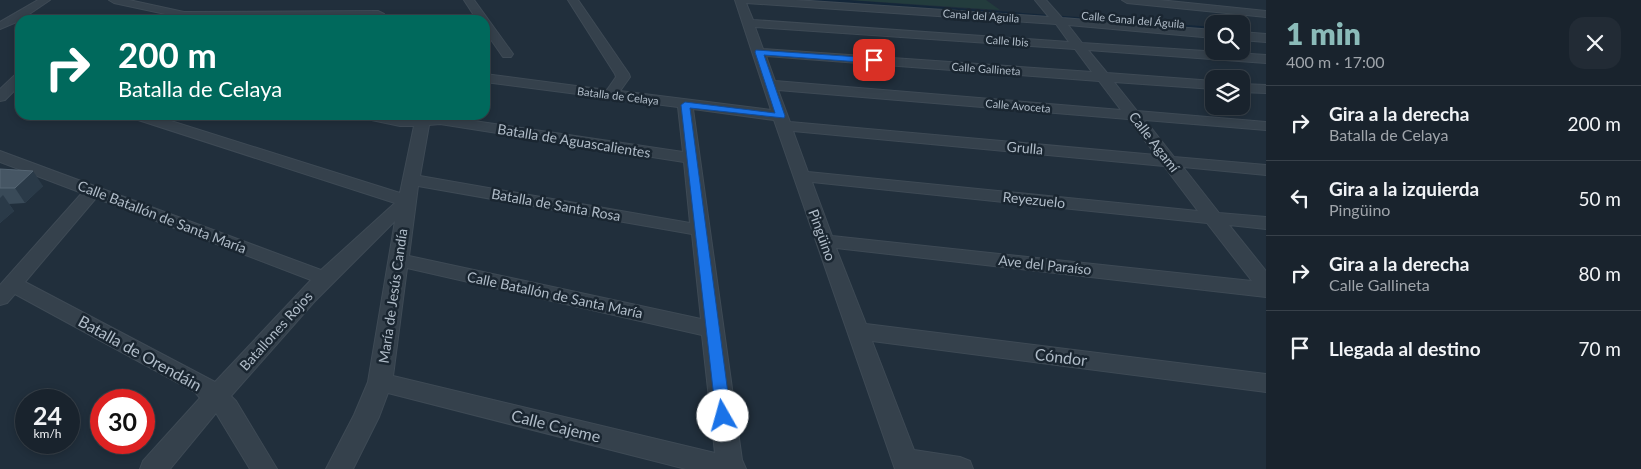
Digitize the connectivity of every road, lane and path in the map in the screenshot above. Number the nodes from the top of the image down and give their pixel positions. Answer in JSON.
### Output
{"nodes":[{"id":1,"x":45,"y":0,"type":"edge"},
{"id":2,"x":114,"y":0,"type":"edge"},
{"id":3,"x":469,"y":0,"type":"edge"},
{"id":4,"x":573,"y":0,"type":"edge"},
{"id":5,"x":740,"y":0,"type":"edge"},
{"id":6,"x":747,"y":0,"type":"edge"},
{"id":7,"x":1040,"y":0,"type":"edge"},
{"id":8,"x":1127,"y":0,"type":"edge"},
{"id":9,"x":368,"y":2,"type":"dead end"},
{"id":10,"x":1266,"y":14,"type":"edge"},
{"id":11,"x":24,"y":15,"type":"edge"},
{"id":12,"x":184,"y":15,"type":"edge"},
{"id":13,"x":379,"y":15,"type":"edge"},
{"id":14,"x":480,"y":15,"type":"edge"},
{"id":15,"x":1055,"y":17,"type":"junction"},
{"id":16,"x":15,"y":21,"type":"edge"},
{"id":17,"x":749,"y":23,"type":"junction"},
{"id":18,"x":0,"y":26,"type":"edge"},
{"id":19,"x":1205,"y":26,"type":"edge"},
{"id":20,"x":490,"y":30,"type":"edge"},
{"id":21,"x":1250,"y":30,"type":"edge"},
{"id":22,"x":1266,"y":31,"type":"edge"},
{"id":23,"x":1205,"y":33,"type":"edge"},
{"id":24,"x":1250,"y":37,"type":"edge"},
{"id":25,"x":1266,"y":38,"type":"edge"},
{"id":26,"x":1078,"y":46,"type":"junction"},
{"id":27,"x":759,"y":52,"type":"junction"},
{"id":28,"x":507,"y":54,"type":"dead end"},
{"id":29,"x":1266,"y":59,"type":"edge"},
{"id":30,"x":1103,"y":77,"type":"junction"},
{"id":31,"x":490,"y":79,"type":"edge"},
{"id":32,"x":15,"y":83,"type":"edge"},
{"id":33,"x":770,"y":85,"type":"junction"},
{"id":34,"x":1205,"y":85,"type":"edge"},
{"id":35,"x":1250,"y":88,"type":"edge"},
{"id":36,"x":1266,"y":89,"type":"edge"},
{"id":37,"x":610,"y":95,"type":"junction"},
{"id":38,"x":0,"y":97,"type":"edge"},
{"id":39,"x":685,"y":105,"type":"junction"},
{"id":40,"x":1132,"y":115,"type":"junction"},
{"id":41,"x":155,"y":120,"type":"edge"},
{"id":42,"x":391,"y":120,"type":"edge"},
{"id":43,"x":412,"y":120,"type":"edge"},
{"id":44,"x":423,"y":120,"type":"edge"},
{"id":45,"x":436,"y":120,"type":"edge"},
{"id":46,"x":782,"y":121,"type":"junction"},
{"id":47,"x":1266,"y":126,"type":"edge"},
{"id":48,"x":0,"y":156,"type":"edge"},
{"id":49,"x":692,"y":158,"type":"junction"},
{"id":50,"x":1170,"y":161,"type":"junction"},
{"id":51,"x":1266,"y":170,"type":"edge"},
{"id":52,"x":801,"y":176,"type":"junction"},
{"id":53,"x":409,"y":190,"type":"junction"},
{"id":54,"x":94,"y":191,"type":"junction"},
{"id":55,"x":1213,"y":218,"type":"junction"},
{"id":56,"x":1266,"y":223,"type":"edge"},
{"id":57,"x":700,"y":230,"type":"junction"},
{"id":58,"x":824,"y":241,"type":"junction"},
{"id":59,"x":398,"y":260,"type":"junction"},
{"id":60,"x":324,"y":278,"type":"junction"},
{"id":61,"x":1266,"y":284,"type":"edge"},
{"id":62,"x":1266,"y":290,"type":"edge"},
{"id":63,"x":6,"y":291,"type":"edge"},
{"id":64,"x":712,"y":329,"type":"junction"},
{"id":65,"x":857,"y":331,"type":"junction"},
{"id":66,"x":380,"y":382,"type":"junction"},
{"id":67,"x":1266,"y":383,"type":"edge"},
{"id":68,"x":217,"y":397,"type":"junction"},
{"id":69,"x":907,"y":465,"type":"edge"},
{"id":70,"x":152,"y":469,"type":"edge"},
{"id":71,"x":264,"y":469,"type":"edge"},
{"id":72,"x":339,"y":469,"type":"edge"},
{"id":73,"x":731,"y":469,"type":"edge"},
{"id":74,"x":960,"y":469,"type":"edge"}],
"edges":[{"from":1,"to":11,"type":"street"},
{"from":2,"to":12,"type":"street"},
{"from":3,"to":14,"type":"street"},
{"from":4,"to":37,"type":"street"},
{"from":5,"to":17,"type":"street","name":"Pingüino"},
{"from":6,"to":15,"type":"street","name":"Canal del Aguila"},
{"from":7,"to":15,"type":"street","name":"Calle Agamí"},
{"from":8,"to":10,"type":"street"},
{"from":9,"to":13,"type":"street"},
{"from":15,"to":19,"type":"street","name":"Calle Canal del Águila"},
{"from":15,"to":23,"type":"street","name":"Canal del Aguila"},
{"from":15,"to":26,"type":"street","name":"Calle Agamí"},
{"from":16,"to":18,"type":"street"},
{"from":17,"to":26,"type":"street","name":"Calle Ibis"},
{"from":17,"to":27,"type":"street","name":"Pingüino"},
{"from":20,"to":28,"type":"street"},
{"from":21,"to":22,"type":"street"},
{"from":24,"to":25,"type":"street"},
{"from":26,"to":29,"type":"street","name":"Calle Ibis"},
{"from":26,"to":30,"type":"street","name":"Calle Agamí"},
{"from":27,"to":30,"type":"street","name":"Calle Gallineta"},
{"from":27,"to":33,"type":"street","name":"Pingüino"},
{"from":30,"to":34,"type":"street","name":"Calle Gallineta"},
{"from":30,"to":40,"type":"street","name":"Calle Agamí"},
{"from":31,"to":37,"type":"street","name":"Batalla de Celaya"},
{"from":32,"to":38,"type":"street"},
{"from":33,"to":40,"type":"street","name":"Calle Avoceta"},
{"from":33,"to":46,"type":"street","name":"Pingüino"},
{"from":35,"to":36,"type":"street"},
{"from":37,"to":39,"type":"street","name":"Batalla de Celaya"},
{"from":39,"to":46,"type":"street","name":"Batalla de Celaya"},
{"from":39,"to":49,"type":"street"},
{"from":40,"to":47,"type":"street","name":"Calle Avoceta"},
{"from":40,"to":50,"type":"street","name":"Calle Agamí"},
{"from":41,"to":53,"type":"street","name":"Batalla de Santa Rosa"},
{"from":42,"to":43,"type":"street","name":"Batalla de Aguascalientes"},
{"from":44,"to":53,"type":"street","name":"María de Jesús Candía"},
{"from":45,"to":49,"type":"street","name":"Batalla de Aguascalientes"},
{"from":46,"to":50,"type":"street","name":"Grulla"},
{"from":46,"to":52,"type":"street","name":"Pingüino"},
{"from":48,"to":54,"type":"street","name":"Calle Batallón de Santa María"},
{"from":49,"to":57,"type":"street"},
{"from":50,"to":51,"type":"street","name":"Grulla"},
{"from":50,"to":55,"type":"street","name":"Calle Agamí"},
{"from":52,"to":55,"type":"street","name":"Reyezuelo"},
{"from":52,"to":58,"type":"street","name":"Pingüino"},
{"from":53,"to":57,"type":"street","name":"Batalla de Santa Rosa"},
{"from":53,"to":59,"type":"street","name":"María de Jesús Candía"},
{"from":53,"to":60,"type":"street","name":"Batallones Rojos"},
{"from":54,"to":60,"type":"street","name":"Calle Batallón de Santa María"},
{"from":54,"to":63,"type":"street"},
{"from":55,"to":56,"type":"street","name":"Reyezuelo"},
{"from":55,"to":61,"type":"street","name":"Calle Agamí"},
{"from":57,"to":64,"type":"street"},
{"from":58,"to":62,"type":"street","name":"Ave del Paraíso"},
{"from":58,"to":65,"type":"street","name":"Pingüino"},
{"from":59,"to":64,"type":"street","name":"Calle Batallón de Santa María"},
{"from":59,"to":66,"type":"street","name":"María de Jesús Candía"},
{"from":60,"to":68,"type":"street","name":"Batallones Rojos"},
{"from":63,"to":68,"type":"street","name":"Batalla de Orendáin"},
{"from":64,"to":73,"type":"street"},
{"from":65,"to":67,"type":"street","name":"Cóndor"},
{"from":65,"to":69,"type":"street","name":"Pingüino"},
{"from":66,"to":72,"type":"street","name":"María de Jesús Candía"},
{"from":66,"to":73,"type":"street","name":"Calle Cajeme"},
{"from":68,"to":70,"type":"street","name":"Batallones Rojos"},
{"from":68,"to":71,"type":"street","name":"Batalla de Orendáin"},
{"from":69,"to":74,"type":"street"}]}
